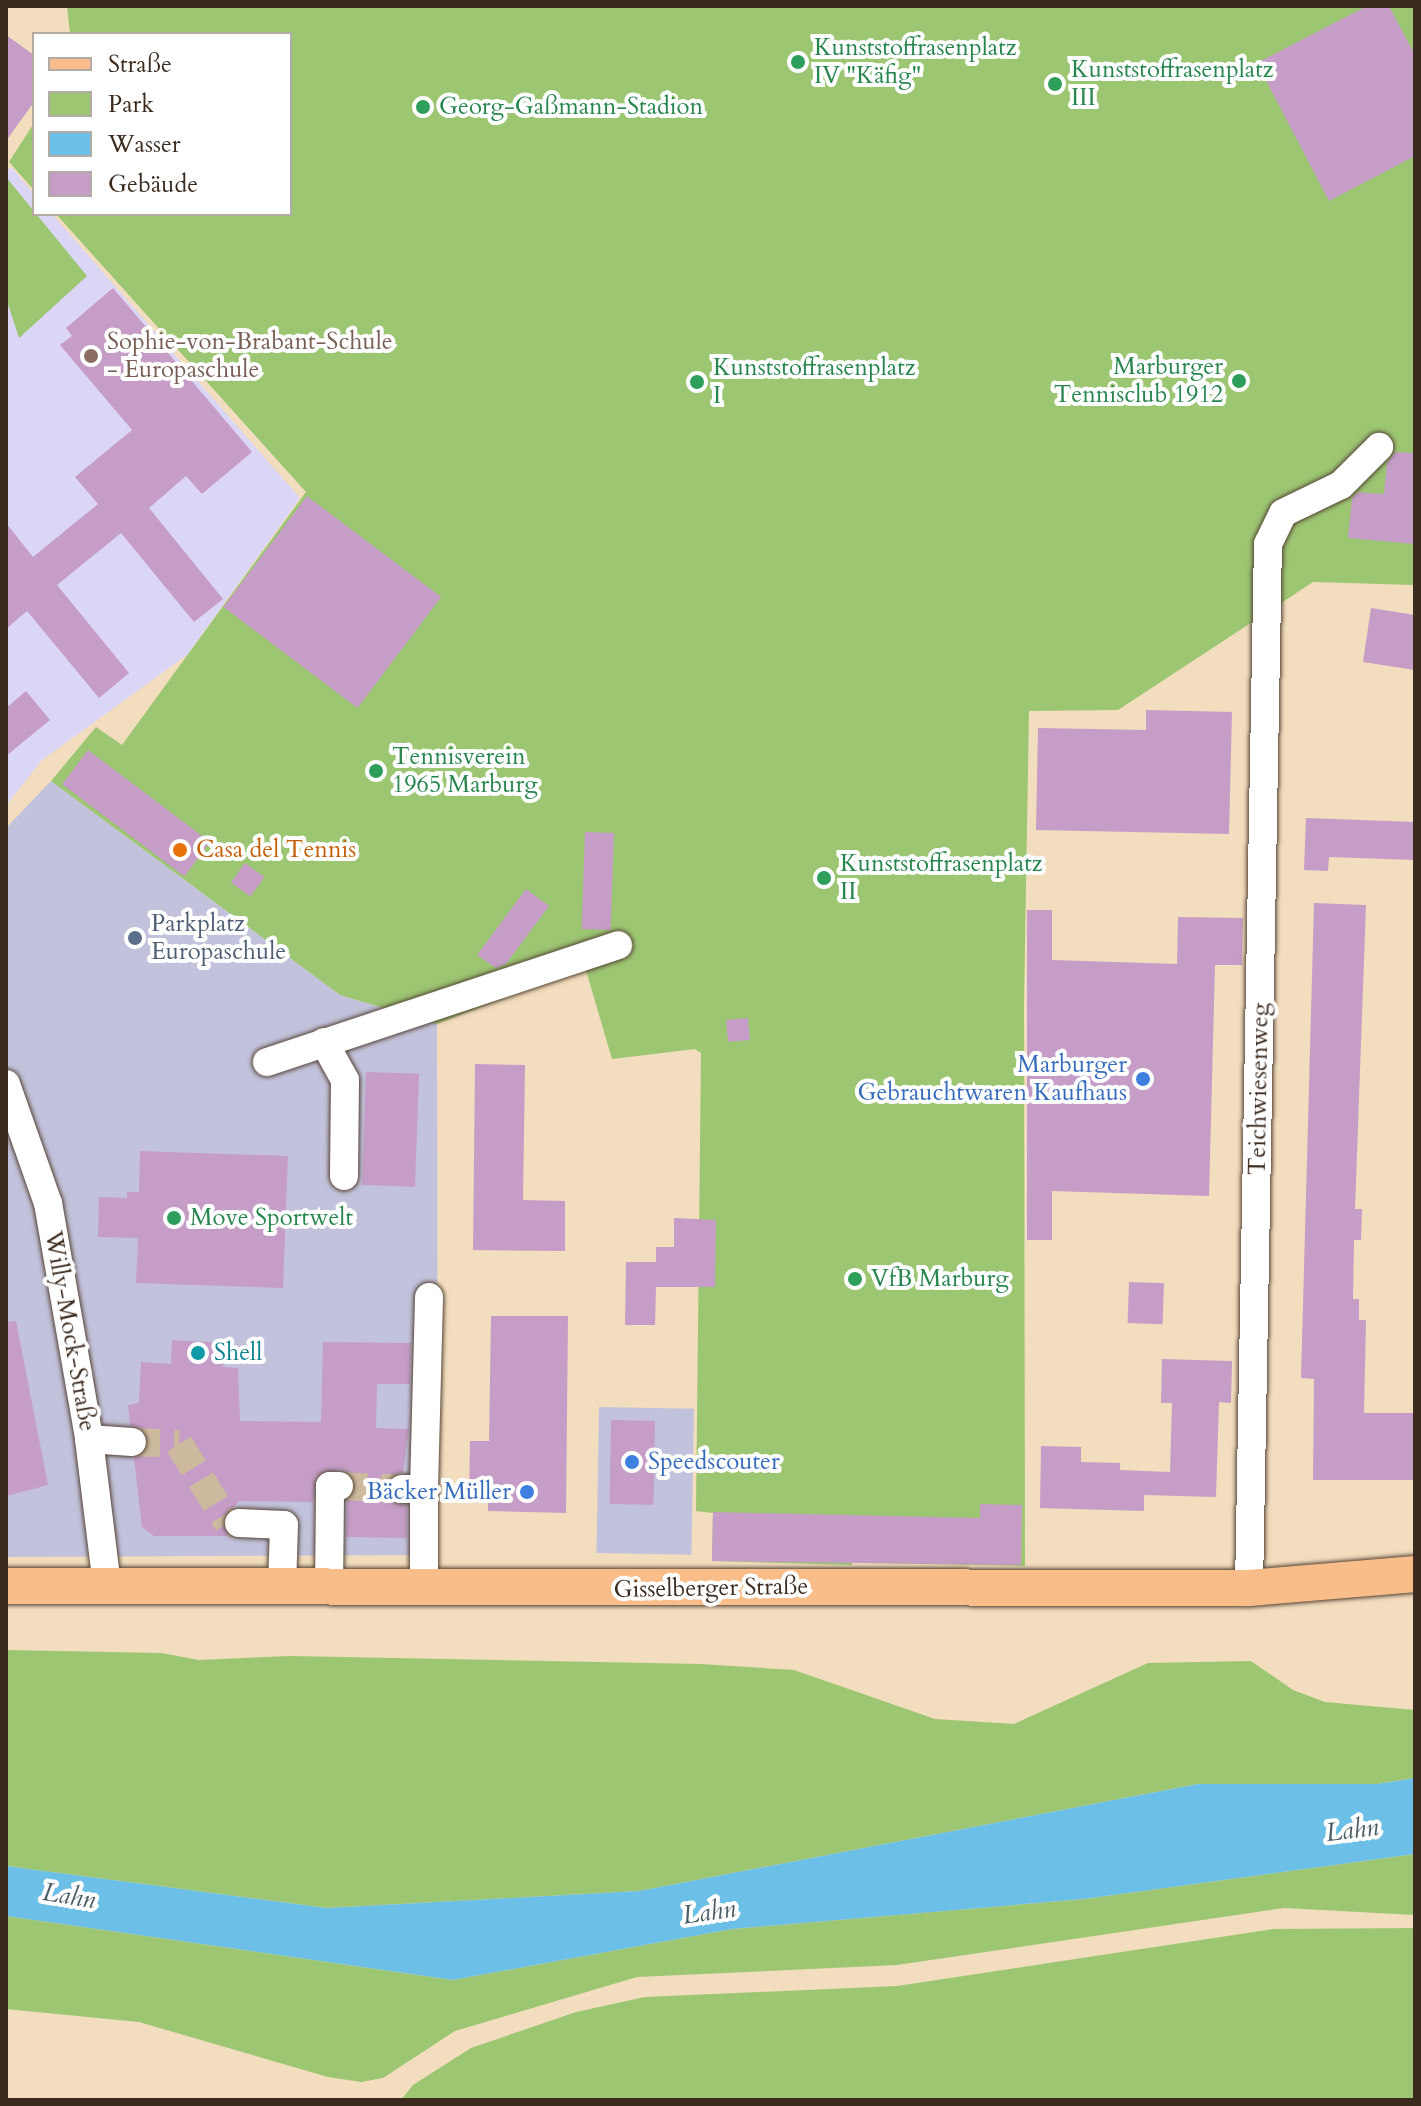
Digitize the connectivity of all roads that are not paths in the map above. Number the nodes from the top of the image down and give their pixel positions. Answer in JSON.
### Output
{"nodes":[{"id":1,"x":1379,"y":447,"type":"dead end"},
{"id":2,"x":618,"y":945,"type":"dead end"},
{"id":3,"x":324,"y":1042,"type":"junction"},
{"id":4,"x":267,"y":1062,"type":"dead end"},
{"id":5,"x":6,"y":1084,"type":"edge"},
{"id":6,"x":344,"y":1176,"type":"dead end"},
{"id":7,"x":429,"y":1297,"type":"dead end"},
{"id":8,"x":89,"y":1439,"type":"junction"},
{"id":9,"x":132,"y":1442,"type":"tunnel mouth"},
{"id":10,"x":339,"y":1486,"type":"dead end"},
{"id":11,"x":239,"y":1523,"type":"tunnel mouth"},
{"id":12,"x":1415,"y":1574,"type":"edge"},
{"id":13,"x":107,"y":1585,"type":"junction"},
{"id":14,"x":6,"y":1586,"type":"edge"},
{"id":15,"x":1249,"y":1588,"type":"junction"},
{"id":16,"x":282,"y":1589,"type":"junction"},
{"id":17,"x":329,"y":1589,"type":"junction"},
{"id":18,"x":424,"y":1589,"type":"junction"}],
"edges":[{"from":1,"to":15,"type":"street","name":"Teichwiesenweg"},
{"from":2,"to":3,"type":"street"},
{"from":3,"to":4,"type":"street"},
{"from":3,"to":6,"type":"street"},
{"from":5,"to":8,"type":"street","name":"Willy-Mock-Straße"},
{"from":7,"to":18,"type":"street"},
{"from":8,"to":9,"type":"street"},
{"from":8,"to":13,"type":"street","name":"Willy-Mock-Straße"},
{"from":10,"to":17,"type":"street"},
{"from":11,"to":16,"type":"street"},
{"from":12,"to":15,"type":"main road","name":"Gisselberger Straße"},
{"from":13,"to":14,"type":"main road","name":"Gisselberger Straße"},
{"from":13,"to":16,"type":"main road","name":"Gisselberger Straße"},
{"from":15,"to":18,"type":"main road","name":"Gisselberger Straße"},
{"from":16,"to":17,"type":"main road","name":"Gisselberger Straße"},
{"from":17,"to":18,"type":"main road","name":"Gisselberger Straße"}]}
